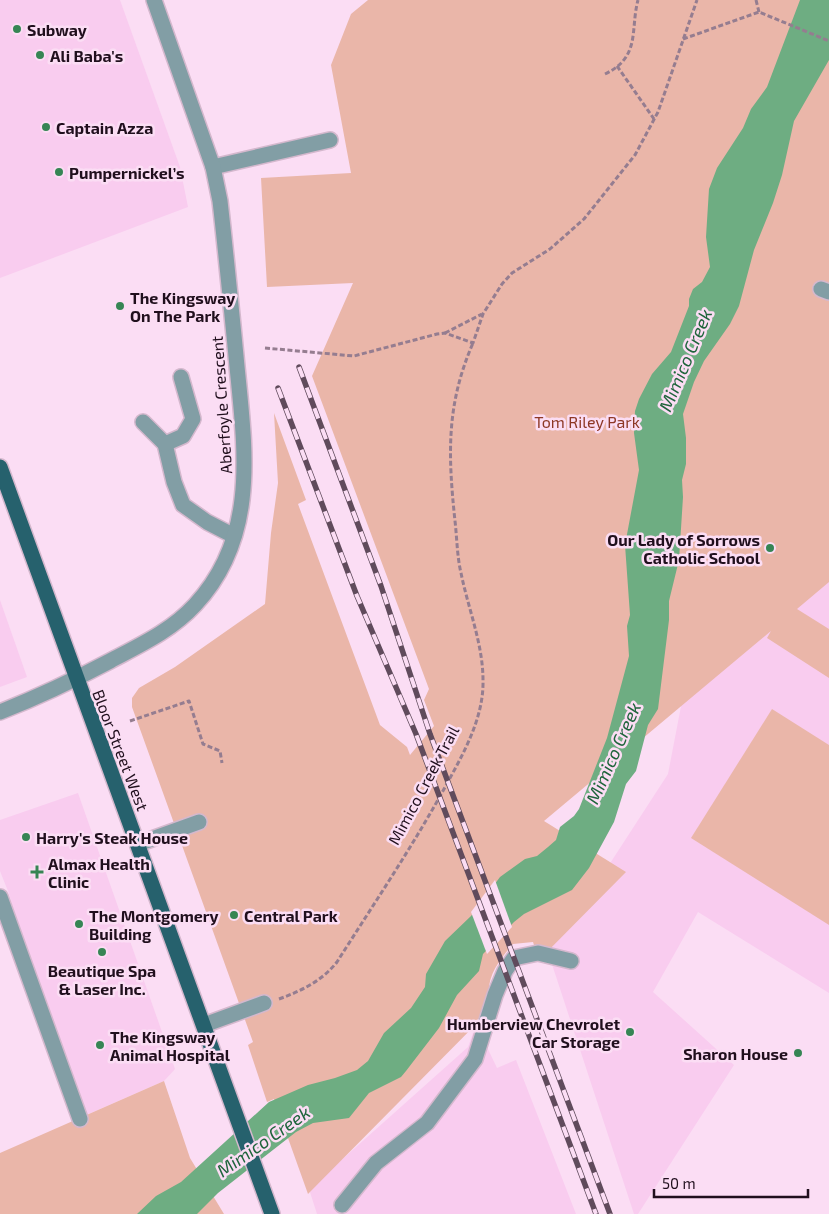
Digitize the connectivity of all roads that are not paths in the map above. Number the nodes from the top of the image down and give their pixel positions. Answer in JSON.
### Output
{"nodes":[{"id":1,"x":154,"y":0,"type":"edge"},
{"id":2,"x":330,"y":140,"type":"dead end"},
{"id":3,"x":213,"y":167,"type":"junction"},
{"id":4,"x":182,"y":377,"type":"dead end"},
{"id":5,"x":143,"y":422,"type":"dead end"},
{"id":6,"x":165,"y":444,"type":"junction"},
{"id":7,"x":0,"y":467,"type":"edge"},
{"id":8,"x":234,"y":536,"type":"junction"},
{"id":9,"x":76,"y":679,"type":"junction"},
{"id":10,"x":0,"y":712,"type":"edge"},
{"id":11,"x":199,"y":822,"type":"dead end"},
{"id":12,"x":138,"y":844,"type":"junction"},
{"id":13,"x":0,"y":897,"type":"edge"},
{"id":14,"x":571,"y":961,"type":"dead end"},
{"id":15,"x":264,"y":1003,"type":"road end"},
{"id":16,"x":204,"y":1026,"type":"junction"},
{"id":17,"x":80,"y":1119,"type":"dead end"},
{"id":18,"x":342,"y":1205,"type":"dead end"},
{"id":19,"x":272,"y":1214,"type":"edge"}],
"edges":[{"from":1,"to":3,"type":"street","name":"Aberfoyle Crescent"},
{"from":2,"to":3,"type":"street"},
{"from":3,"to":8,"type":"street","name":"Aberfoyle Crescent"},
{"from":4,"to":6,"type":"street"},
{"from":5,"to":6,"type":"street"},
{"from":6,"to":8,"type":"street"},
{"from":7,"to":9,"type":"main road","name":"Bloor Street West"},
{"from":8,"to":9,"type":"street","name":"Aberfoyle Crescent"},
{"from":9,"to":10,"type":"street","name":"Aberfoyle Crescent"},
{"from":9,"to":12,"type":"main road","name":"Bloor Street West"},
{"from":11,"to":12,"type":"street"},
{"from":12,"to":16,"type":"main road","name":"Bloor Street West"},
{"from":13,"to":17,"type":"street"},
{"from":14,"to":18,"type":"street"},
{"from":15,"to":16,"type":"street"},
{"from":16,"to":19,"type":"main road","name":"Bloor Street West"}]}
